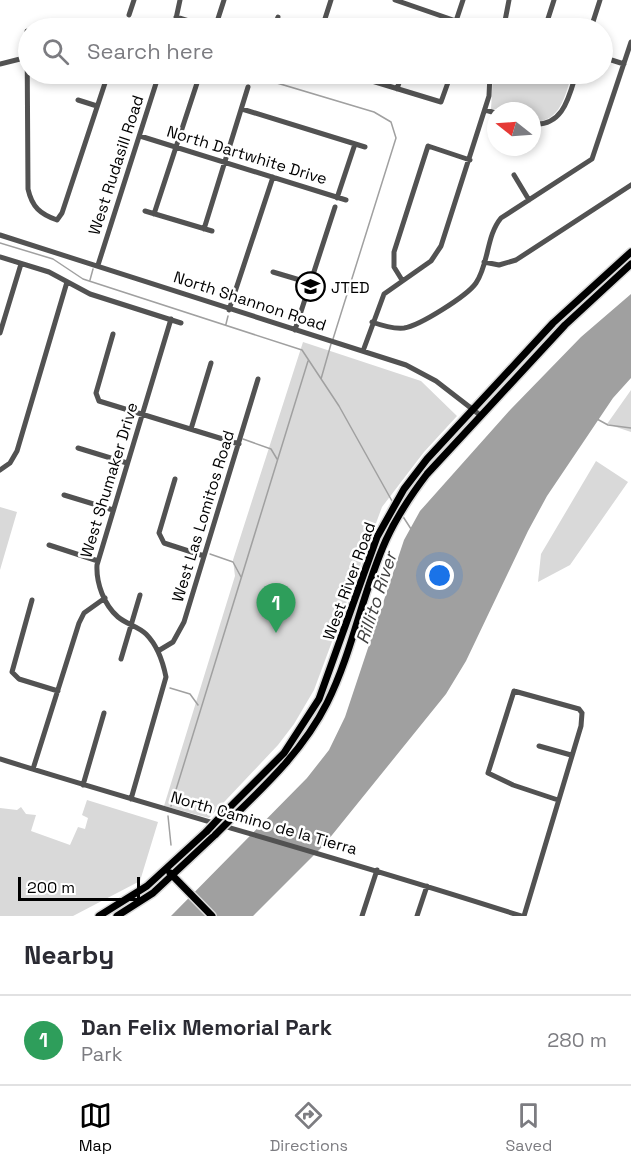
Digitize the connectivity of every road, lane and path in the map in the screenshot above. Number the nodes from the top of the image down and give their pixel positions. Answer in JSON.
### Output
{"nodes":[{"id":1,"x":134,"y":0,"type":"edge"},
{"id":2,"x":180,"y":0,"type":"edge"},
{"id":3,"x":224,"y":0,"type":"edge"},
{"id":4,"x":330,"y":0,"type":"edge"},
{"id":5,"x":395,"y":0,"type":"edge"},
{"id":6,"x":463,"y":0,"type":"edge"},
{"id":7,"x":509,"y":0,"type":"edge"},
{"id":8,"x":554,"y":0,"type":"edge"},
{"id":9,"x":600,"y":0,"type":"edge"},
{"id":10,"x":415,"y":3,"type":"edge"},
{"id":11,"x":129,"y":15,"type":"dead end"},
{"id":12,"x":176,"y":17,"type":"joint"},
{"id":13,"x":179,"y":18,"type":"edge"},
{"id":14,"x":217,"y":18,"type":"edge"},
{"id":15,"x":325,"y":18,"type":"edge"},
{"id":16,"x":449,"y":18,"type":"edge"},
{"id":17,"x":457,"y":18,"type":"edge"},
{"id":18,"x":506,"y":18,"type":"edge"},
{"id":19,"x":548,"y":18,"type":"edge"},
{"id":20,"x":594,"y":18,"type":"edge"},
{"id":21,"x":631,"y":42,"type":"edge"},
{"id":22,"x":18,"y":60,"type":"edge"},
{"id":23,"x":613,"y":60,"type":"edge"},
{"id":24,"x":0,"y":64,"type":"edge"},
{"id":25,"x":624,"y":64,"type":"junction"},
{"id":26,"x":28,"y":84,"type":"edge"},
{"id":27,"x":105,"y":84,"type":"edge"},
{"id":28,"x":156,"y":84,"type":"edge"},
{"id":29,"x":197,"y":84,"type":"edge"},
{"id":30,"x":382,"y":84,"type":"edge"},
{"id":31,"x":399,"y":84,"type":"edge"},
{"id":32,"x":447,"y":84,"type":"edge"},
{"id":33,"x":490,"y":84,"type":"edge"},
{"id":34,"x":573,"y":84,"type":"edge"},
{"id":35,"x":249,"y":87,"type":"dead end"},
{"id":36,"x":397,"y":89,"type":"junction"},
{"id":37,"x":78,"y":100,"type":"dead end"},
{"id":38,"x":97,"y":106,"type":"junction"},
{"id":39,"x":242,"y":109,"type":"junction"},
{"id":40,"x":485,"y":110,"type":"joint"},
{"id":41,"x":541,"y":124,"type":"edge"},
{"id":42,"x":140,"y":136,"type":"junction"},
{"id":43,"x":355,"y":144,"type":"junction"},
{"id":44,"x":175,"y":147,"type":"junction"},
{"id":45,"x":365,"y":147,"type":"dead end"},
{"id":46,"x":470,"y":160,"type":"junction"},
{"id":47,"x":225,"y":163,"type":"junction"},
{"id":48,"x":513,"y":175,"type":"dead end"},
{"id":49,"x":273,"y":177,"type":"junction"},
{"id":50,"x":631,"y":185,"type":"edge"},
{"id":51,"x":337,"y":198,"type":"junction"},
{"id":52,"x":346,"y":200,"type":"dead end"},
{"id":53,"x":529,"y":200,"type":"junction"},
{"id":54,"x":335,"y":207,"type":"dead end"},
{"id":55,"x":145,"y":211,"type":"dead end"},
{"id":56,"x":154,"y":214,"type":"junction"},
{"id":57,"x":204,"y":229,"type":"junction"},
{"id":58,"x":212,"y":231,"type":"dead end"},
{"id":59,"x":0,"y":235,"type":"edge"},
{"id":60,"x":631,"y":252,"type":"edge"},
{"id":61,"x":0,"y":257,"type":"edge"},
{"id":62,"x":484,"y":262,"type":"junction"},
{"id":63,"x":21,"y":264,"type":"junction"},
{"id":64,"x":631,"y":264,"type":"edge"},
{"id":65,"x":98,"y":265,"type":"junction"},
{"id":66,"x":273,"y":272,"type":"dead end"},
{"id":67,"x":402,"y":280,"type":"junction"},
{"id":68,"x":67,"y":282,"type":"junction"},
{"id":69,"x":310,"y":283,"type":"junction"},
{"id":70,"x":229,"y":310,"type":"junction"},
{"id":71,"x":171,"y":319,"type":"junction"},
{"id":72,"x":181,"y":322,"type":"dead end"},
{"id":73,"x":372,"y":322,"type":"junction"},
{"id":74,"x":296,"y":330,"type":"junction"},
{"id":75,"x":0,"y":333,"type":"edge"},
{"id":76,"x":113,"y":334,"type":"dead end"},
{"id":77,"x":363,"y":351,"type":"junction"},
{"id":78,"x":211,"y":363,"type":"dead end"},
{"id":79,"x":258,"y":379,"type":"dead end"},
{"id":80,"x":473,"y":409,"type":"junction"},
{"id":81,"x":142,"y":415,"type":"junction"},
{"id":82,"x":480,"y":415,"type":"junction"},
{"id":83,"x":191,"y":429,"type":"junction"},
{"id":84,"x":239,"y":444,"type":"junction"},
{"id":85,"x":78,"y":448,"type":"dead end"},
{"id":86,"x":128,"y":464,"type":"junction"},
{"id":87,"x":0,"y":470,"type":"edge"},
{"id":88,"x":176,"y":479,"type":"dead end"},
{"id":89,"x":64,"y":495,"type":"dead end"},
{"id":90,"x":113,"y":510,"type":"junction"},
{"id":91,"x":49,"y":545,"type":"dead end"},
{"id":92,"x":204,"y":556,"type":"junction"},
{"id":93,"x":98,"y":561,"type":"junction"},
{"id":94,"x":140,"y":595,"type":"dead end"},
{"id":95,"x":105,"y":598,"type":"junction"},
{"id":96,"x":32,"y":600,"type":"dead end"},
{"id":97,"x":131,"y":624,"type":"junction"},
{"id":98,"x":158,"y":651,"type":"junction"},
{"id":99,"x":121,"y":659,"type":"dead end"},
{"id":100,"x":58,"y":691,"type":"junction"},
{"id":101,"x":313,"y":709,"type":"junction"},
{"id":102,"x":104,"y":713,"type":"dead end"},
{"id":103,"x":321,"y":714,"type":"junction"},
{"id":104,"x":539,"y":746,"type":"dead end"},
{"id":105,"x":571,"y":755,"type":"junction"},
{"id":106,"x":0,"y":759,"type":"edge"},
{"id":107,"x":33,"y":769,"type":"junction"},
{"id":108,"x":83,"y":785,"type":"junction"},
{"id":109,"x":131,"y":799,"type":"junction"},
{"id":110,"x":558,"y":800,"type":"junction"},
{"id":111,"x":166,"y":869,"type":"junction"},
{"id":112,"x":377,"y":870,"type":"junction"},
{"id":113,"x":172,"y":875,"type":"junction"},
{"id":114,"x":427,"y":886,"type":"junction"},
{"id":115,"x":122,"y":903,"type":"junction"},
{"id":116,"x":127,"y":910,"type":"junction"},
{"id":117,"x":99,"y":916,"type":"edge"},
{"id":118,"x":117,"y":916,"type":"edge"},
{"id":119,"x":212,"y":916,"type":"edge"},
{"id":120,"x":362,"y":916,"type":"edge"},
{"id":121,"x":417,"y":916,"type":"edge"},
{"id":122,"x":522,"y":916,"type":"edge"}],
"edges":[{"from":1,"to":11,"type":"street"},
{"from":2,"to":12,"type":"street"},
{"from":3,"to":14,"type":"street"},
{"from":4,"to":15,"type":"street"},
{"from":5,"to":10,"type":"street"},
{"from":6,"to":17,"type":"street"},
{"from":7,"to":18,"type":"street"},
{"from":8,"to":19,"type":"street"},
{"from":9,"to":20,"type":"street"},
{"from":10,"to":16,"type":"street"},
{"from":12,"to":13,"type":"street"},
{"from":21,"to":25,"type":"street"},
{"from":22,"to":24,"type":"street"},
{"from":23,"to":25,"type":"street"},
{"from":25,"to":53,"type":"street"},
{"from":26,"to":38,"type":"street"},
{"from":27,"to":38,"type":"street"},
{"from":28,"to":42,"type":"street","name":"West Rudasill Road"},
{"from":29,"to":44,"type":"street"},
{"from":30,"to":36,"type":"street"},
{"from":31,"to":36,"type":"street"},
{"from":32,"to":36,"type":"street"},
{"from":33,"to":40,"type":"street"},
{"from":34,"to":41,"type":"street"},
{"from":35,"to":39,"type":"street"},
{"from":37,"to":38,"type":"street"},
{"from":39,"to":43,"type":"street"},
{"from":39,"to":47,"type":"street"},
{"from":40,"to":46,"type":"street"},
{"from":42,"to":44,"type":"street","name":"North Dartwhite Drive"},
{"from":42,"to":65,"type":"street","name":"West Rudasill Road"},
{"from":43,"to":45,"type":"street"},
{"from":43,"to":51,"type":"street"},
{"from":44,"to":47,"type":"street","name":"North Dartwhite Drive"},
{"from":44,"to":56,"type":"street"},
{"from":46,"to":67,"type":"street"},
{"from":46,"to":67,"type":"street"},
{"from":47,"to":49,"type":"street","name":"North Dartwhite Drive"},
{"from":47,"to":57,"type":"street"},
{"from":48,"to":53,"type":"street"},
{"from":49,"to":51,"type":"street","name":"North Dartwhite Drive"},
{"from":49,"to":70,"type":"street"},
{"from":50,"to":62,"type":"street"},
{"from":51,"to":52,"type":"street","name":"North Dartwhite Drive"},
{"from":53,"to":62,"type":"street"},
{"from":54,"to":69,"type":"street"},
{"from":55,"to":56,"type":"street"},
{"from":56,"to":57,"type":"street"},
{"from":57,"to":58,"type":"street"},
{"from":59,"to":65,"type":"street","name":"North Shannon Road"},
{"from":60,"to":80,"type":"main road","name":"West River Road"},
{"from":61,"to":63,"type":"street"},
{"from":62,"to":73,"type":"street"},
{"from":63,"to":68,"type":"street"},
{"from":63,"to":75,"type":"street"},
{"from":64,"to":82,"type":"main road","name":"West River Road"},
{"from":65,"to":70,"type":"street","name":"North Shannon Road"},
{"from":66,"to":69,"type":"street"},
{"from":67,"to":73,"type":"street"},
{"from":68,"to":71,"type":"street"},
{"from":68,"to":87,"type":"street"},
{"from":69,"to":74,"type":"street"},
{"from":70,"to":74,"type":"street","name":"North Shannon Road"},
{"from":71,"to":72,"type":"street"},
{"from":71,"to":81,"type":"street","name":"West Shumaker Drive"},
{"from":73,"to":77,"type":"street"},
{"from":74,"to":77,"type":"street","name":"North Shannon Road"},
{"from":76,"to":81,"type":"street"},
{"from":77,"to":80,"type":"street","name":"North Shannon Road"},
{"from":78,"to":83,"type":"street"},
{"from":79,"to":84,"type":"street","name":"West Las Lomitos Road"},
{"from":80,"to":82,"type":"street","name":"North Shannon Road"},
{"from":80,"to":101,"type":"main road","name":"West River Road"},
{"from":81,"to":83,"type":"street"},
{"from":81,"to":86,"type":"street","name":"West Shumaker Drive"},
{"from":82,"to":103,"type":"main road","name":"West River Road"},
{"from":83,"to":84,"type":"street"},
{"from":84,"to":92,"type":"street","name":"West Las Lomitos Road"},
{"from":85,"to":86,"type":"street"},
{"from":86,"to":90,"type":"street","name":"West Shumaker Drive"},
{"from":88,"to":92,"type":"street"},
{"from":89,"to":90,"type":"street"},
{"from":90,"to":93,"type":"street","name":"West Shumaker Drive"},
{"from":91,"to":93,"type":"street"},
{"from":92,"to":98,"type":"street","name":"West Las Lomitos Road"},
{"from":93,"to":95,"type":"street","name":"West Shumaker Drive"},
{"from":94,"to":97,"type":"street"},
{"from":95,"to":97,"type":"street","name":"West Shumaker Drive"},
{"from":95,"to":100,"type":"street"},
{"from":96,"to":100,"type":"street"},
{"from":97,"to":98,"type":"street","name":"West Shumaker Drive"},
{"from":97,"to":99,"type":"street"},
{"from":98,"to":109,"type":"street","name":"West Shumaker Drive"},
{"from":100,"to":107,"type":"street"},
{"from":101,"to":103,"type":"main road"},
{"from":101,"to":111,"type":"main road","name":"West River Road","bridge":true},
{"from":102,"to":108,"type":"street"},
{"from":103,"to":113,"type":"main road","name":"West River Road","bridge":true},
{"from":104,"to":105,"type":"street"},
{"from":105,"to":110,"type":"street"},
{"from":105,"to":110,"type":"street"},
{"from":106,"to":107,"type":"street","name":"North Camino de la Tierra"},
{"from":107,"to":108,"type":"street","name":"North Camino de la Tierra"},
{"from":108,"to":109,"type":"street","name":"North Camino de la Tierra"},
{"from":109,"to":112,"type":"street","name":"North Camino de la Tierra"},
{"from":110,"to":122,"type":"street"},
{"from":111,"to":113,"type":"main road"},
{"from":111,"to":115,"type":"main road","name":"West River Road"},
{"from":112,"to":114,"type":"street","name":"North Camino de la Tierra"},
{"from":112,"to":120,"type":"street"},
{"from":113,"to":116,"type":"main road","name":"West River Road"},
{"from":113,"to":119,"type":"main road"},
{"from":114,"to":121,"type":"street"},
{"from":114,"to":122,"type":"street","name":"North Camino de la Tierra"},
{"from":115,"to":116,"type":"main road"},
{"from":115,"to":117,"type":"main road","name":"West River Road"},
{"from":116,"to":118,"type":"main road","name":"West River Road"}]}
